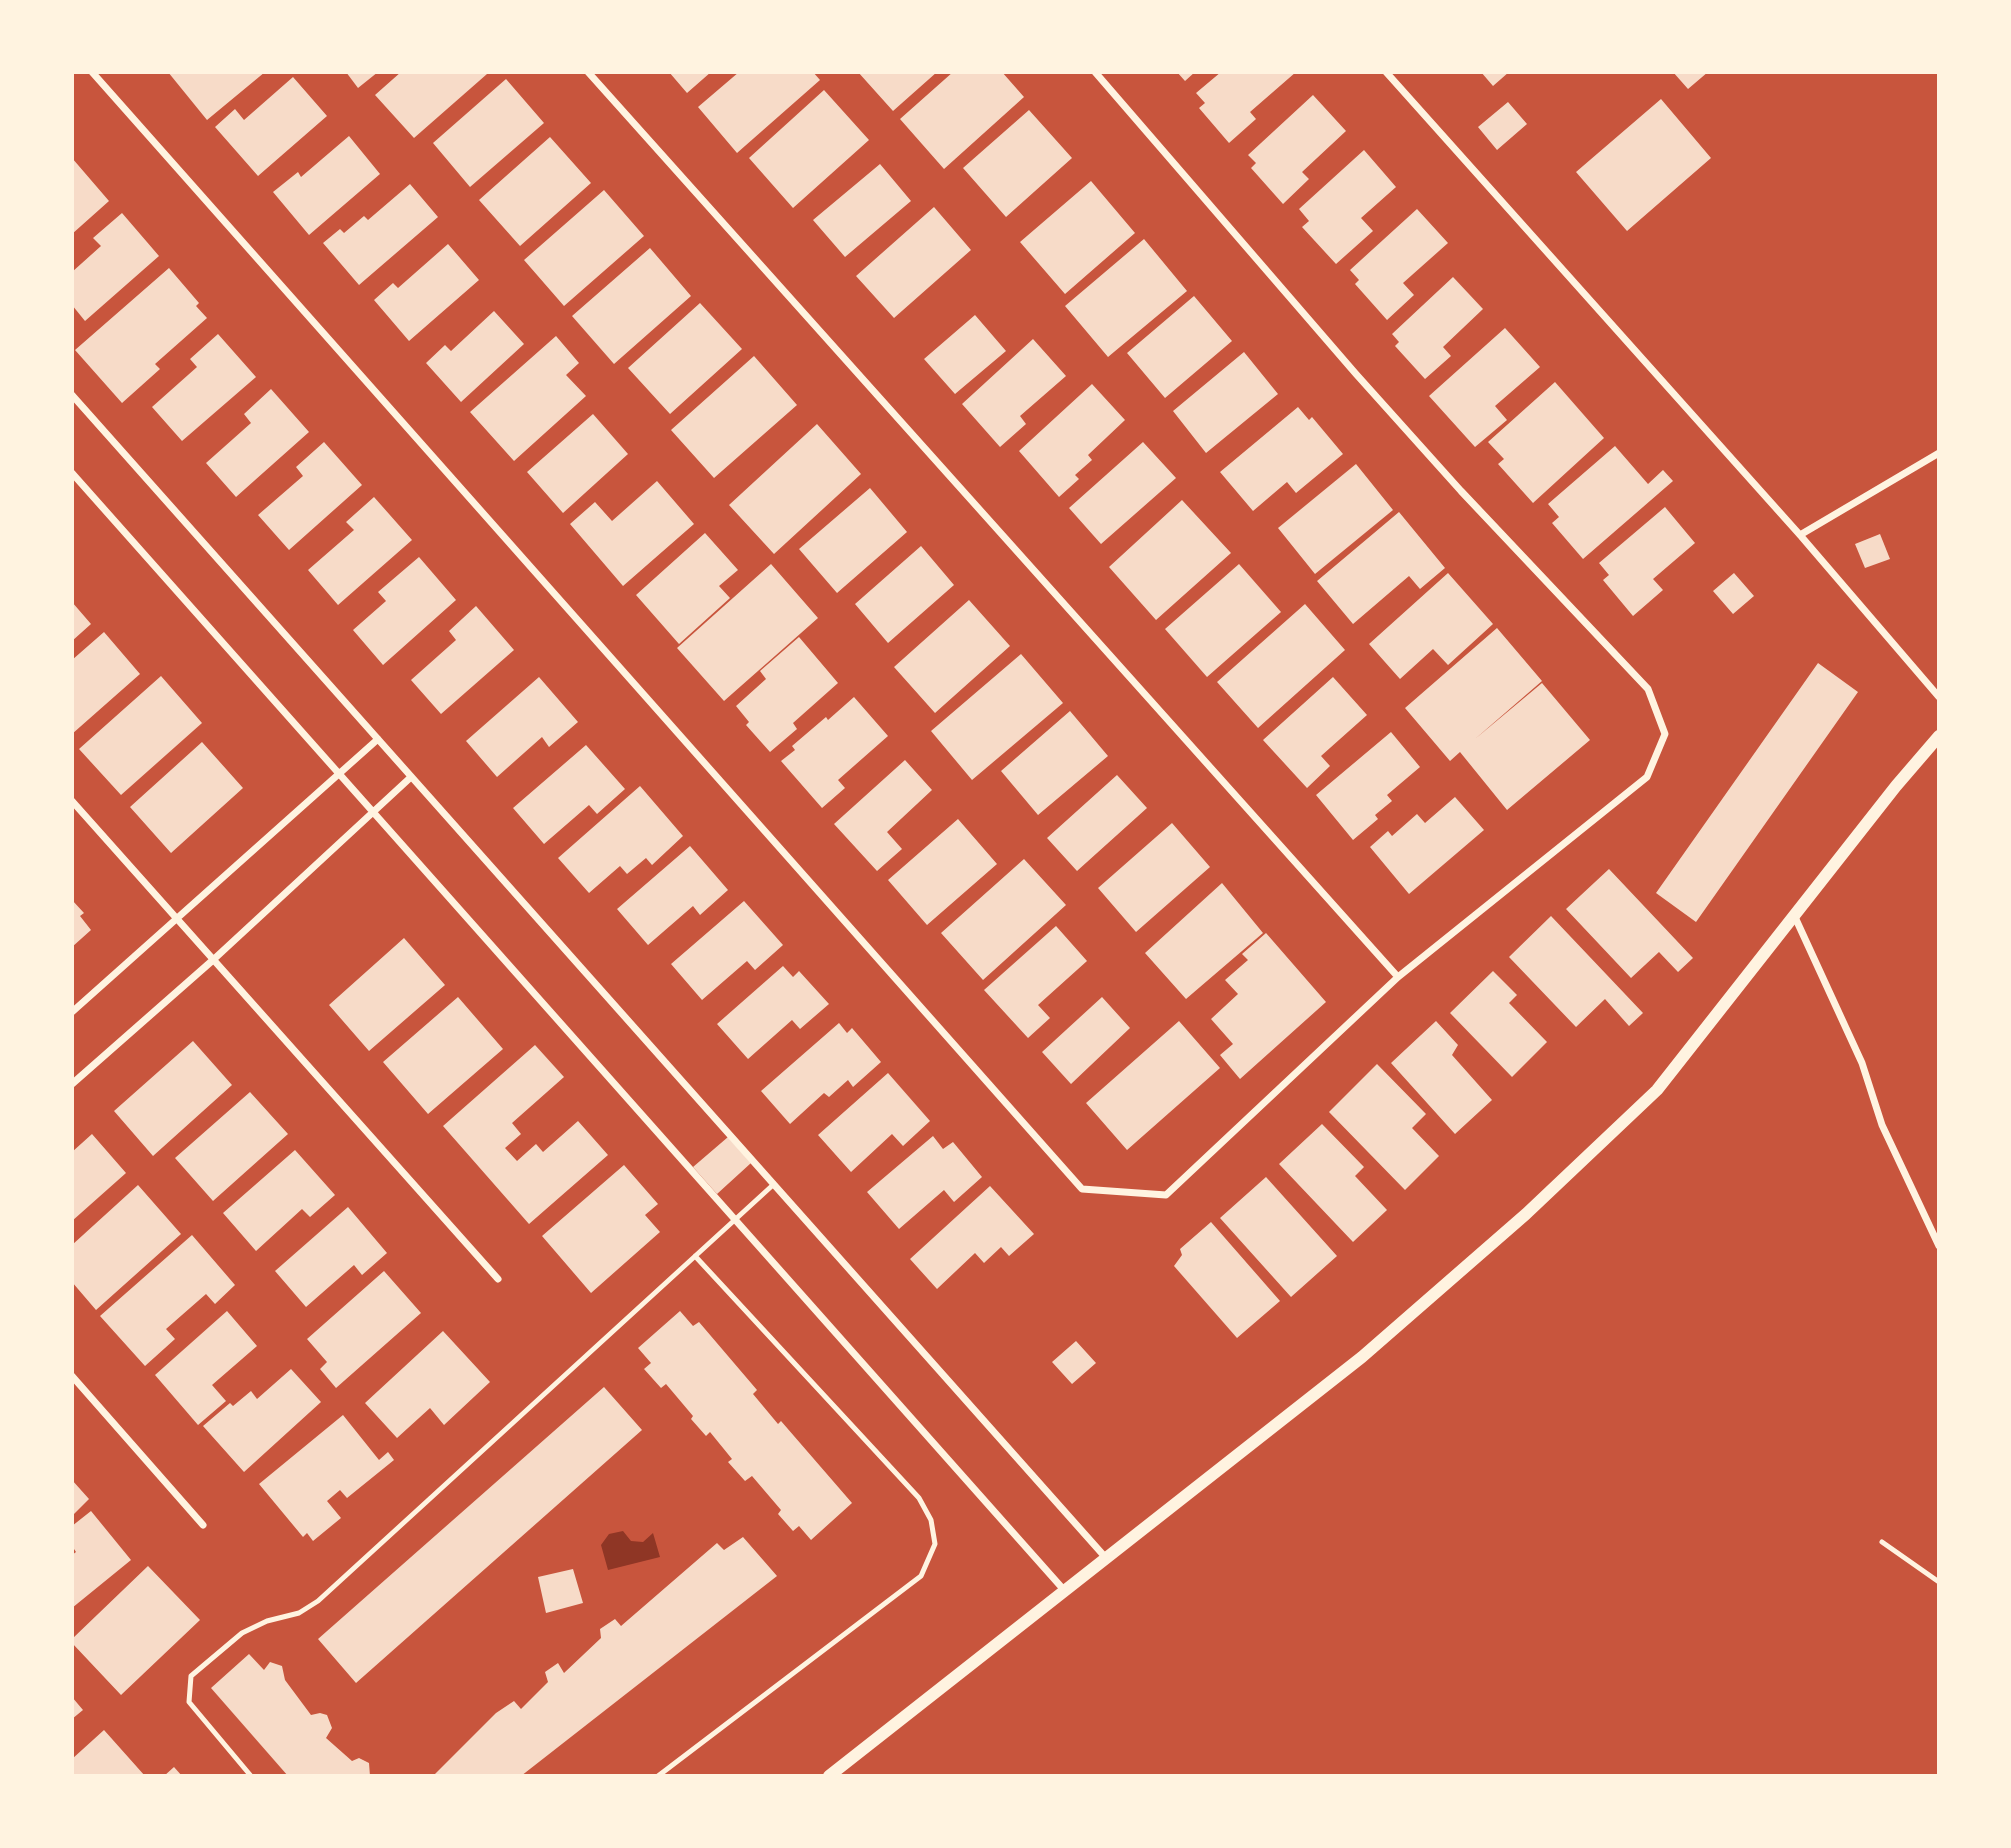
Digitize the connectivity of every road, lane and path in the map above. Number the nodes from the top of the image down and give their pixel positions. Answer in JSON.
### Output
{"nodes":[{"id":1,"x":92,"y":72,"type":"edge"},
{"id":2,"x":588,"y":72,"type":"edge"},
{"id":3,"x":1095,"y":72,"type":"edge"},
{"id":4,"x":1386,"y":72,"type":"edge"},
{"id":5,"x":72,"y":395,"type":"edge"},
{"id":6,"x":1939,"y":453,"type":"edge"},
{"id":7,"x":72,"y":473,"type":"edge"},
{"id":8,"x":1800,"y":535,"type":"junction"},
{"id":9,"x":1939,"y":697,"type":"edge"},
{"id":10,"x":1939,"y":736,"type":"edge"},
{"id":11,"x":378,"y":739,"type":"junction"},
{"id":12,"x":339,"y":774,"type":"junction"},
{"id":13,"x":411,"y":777,"type":"junction"},
{"id":14,"x":72,"y":801,"type":"edge"},
{"id":15,"x":373,"y":812,"type":"junction"},
{"id":16,"x":1794,"y":915,"type":"junction"},
{"id":17,"x":177,"y":919,"type":"junction"},
{"id":18,"x":213,"y":960,"type":"junction"},
{"id":19,"x":1398,"y":977,"type":"junction"},
{"id":20,"x":72,"y":1012,"type":"edge"},
{"id":21,"x":72,"y":1084,"type":"edge"},
{"id":22,"x":774,"y":1184,"type":"junction"},
{"id":23,"x":735,"y":1219,"type":"junction"},
{"id":24,"x":1939,"y":1246,"type":"edge"},
{"id":25,"x":695,"y":1256,"type":"junction"},
{"id":26,"x":498,"y":1279,"type":"dead end"},
{"id":27,"x":72,"y":1376,"type":"edge"},
{"id":28,"x":203,"y":1525,"type":"dead end"},
{"id":29,"x":1882,"y":1542,"type":"dead end"},
{"id":30,"x":1106,"y":1558,"type":"junction"},
{"id":31,"x":1939,"y":1582,"type":"edge"},
{"id":32,"x":1064,"y":1590,"type":"junction"},
{"id":33,"x":251,"y":1776,"type":"edge"},
{"id":34,"x":658,"y":1776,"type":"edge"},
{"id":35,"x":829,"y":1776,"type":"edge"}],
"edges":[{"from":1,"to":19,"type":"street"},
{"from":2,"to":19,"type":"street"},
{"from":3,"to":19,"type":"street"},
{"from":4,"to":8,"type":"street"},
{"from":5,"to":11,"type":"street"},
{"from":6,"to":8,"type":"street"},
{"from":7,"to":12,"type":"street"},
{"from":8,"to":9,"type":"street"},
{"from":10,"to":16,"type":"street"},
{"from":11,"to":12,"type":"street"},
{"from":11,"to":13,"type":"street"},
{"from":12,"to":15,"type":"street"},
{"from":12,"to":17,"type":"street"},
{"from":13,"to":15,"type":"street"},
{"from":13,"to":22,"type":"street"},
{"from":14,"to":17,"type":"street"},
{"from":15,"to":18,"type":"street"},
{"from":15,"to":23,"type":"street"},
{"from":16,"to":24,"type":"street"},
{"from":16,"to":30,"type":"street"},
{"from":17,"to":18,"type":"street"},
{"from":17,"to":20,"type":"street"},
{"from":18,"to":21,"type":"street"},
{"from":18,"to":26,"type":"street"},
{"from":22,"to":23,"type":"lane"},
{"from":22,"to":30,"type":"street"},
{"from":23,"to":25,"type":"lane"},
{"from":23,"to":32,"type":"street"},
{"from":25,"to":33,"type":"lane"},
{"from":25,"to":34,"type":"lane"},
{"from":27,"to":28,"type":"street"},
{"from":29,"to":31,"type":"lane"},
{"from":30,"to":32,"type":"street"},
{"from":32,"to":35,"type":"street"}]}
